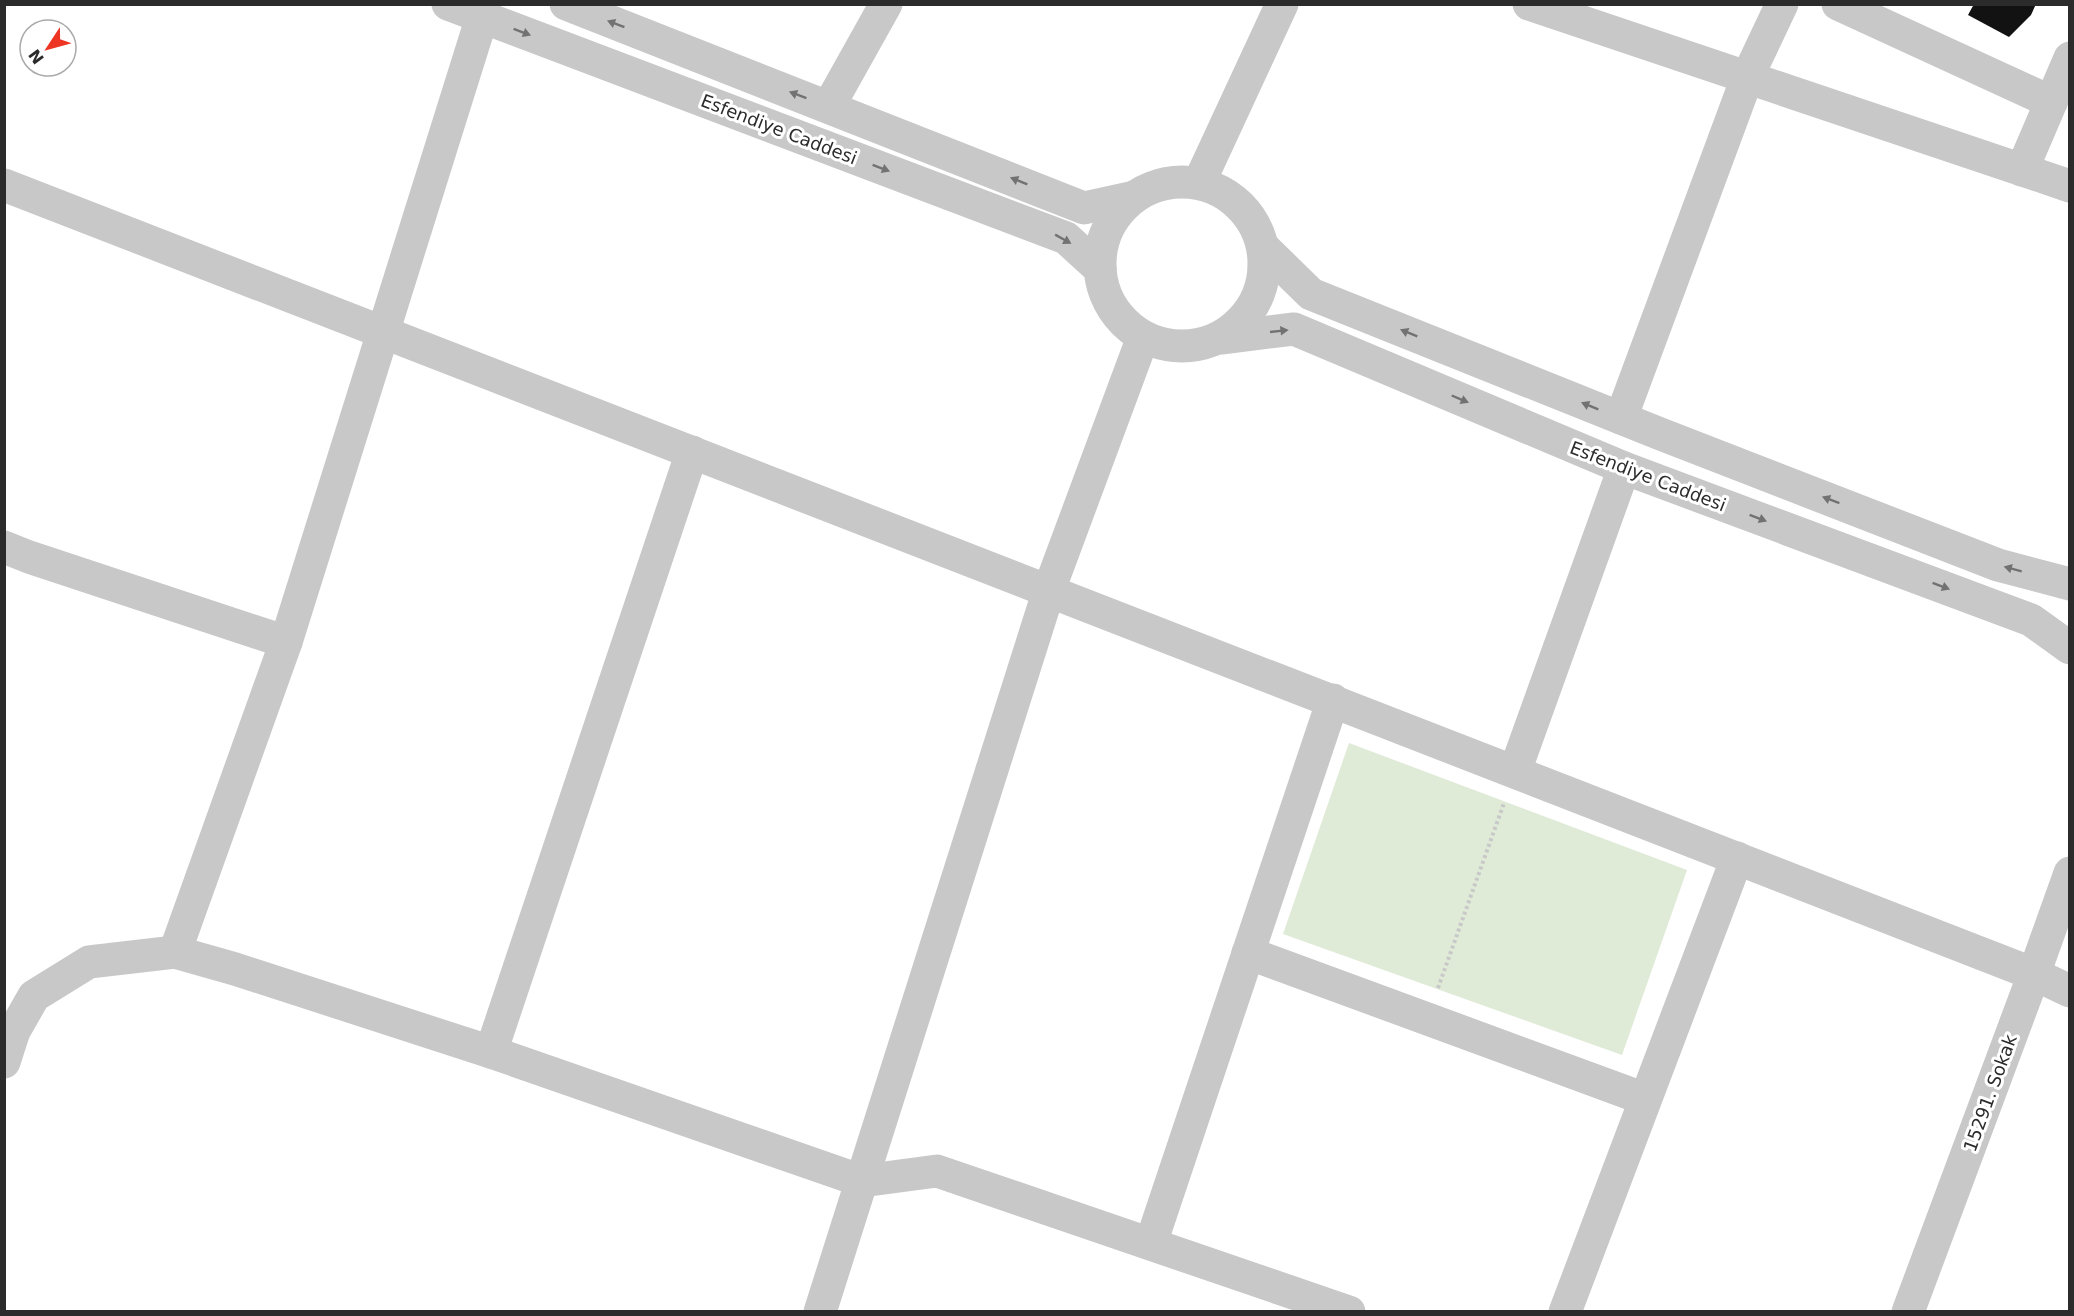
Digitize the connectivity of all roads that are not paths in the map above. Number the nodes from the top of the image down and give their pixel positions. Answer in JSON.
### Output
{"nodes":[{"id":1,"x":448,"y":4,"type":"edge"},
{"id":2,"x":566,"y":4,"type":"edge"},
{"id":3,"x":886,"y":4,"type":"edge"},
{"id":4,"x":1282,"y":4,"type":"edge"},
{"id":5,"x":1529,"y":4,"type":"edge"},
{"id":6,"x":1782,"y":4,"type":"edge"},
{"id":7,"x":1838,"y":4,"type":"edge"},
{"id":8,"x":486,"y":11,"type":"edge"},
{"id":9,"x":2070,"y":58,"type":"edge"},
{"id":10,"x":1747,"y":78,"type":"junction"},
{"id":11,"x":2051,"y":102,"type":"junction"},
{"id":12,"x":829,"y":106,"type":"junction"},
{"id":13,"x":2022,"y":170,"type":"junction"},
{"id":14,"x":1198,"y":183,"type":"junction"},
{"id":15,"x":4,"y":185,"type":"edge"},
{"id":16,"x":2070,"y":186,"type":"edge"},
{"id":17,"x":1134,"y":196,"type":"junction"},
{"id":18,"x":1263,"y":247,"type":"junction"},
{"id":19,"x":1100,"y":269,"type":"junction"},
{"id":20,"x":382,"y":331,"type":"junction"},
{"id":21,"x":1143,"y":337,"type":"junction"},
{"id":22,"x":1221,"y":338,"type":"junction"},
{"id":23,"x":1621,"y":418,"type":"junction"},
{"id":24,"x":692,"y":452,"type":"junction"},
{"id":25,"x":1624,"y":468,"type":"junction"},
{"id":26,"x":4,"y":547,"type":"edge"},
{"id":27,"x":2070,"y":584,"type":"edge"},
{"id":28,"x":1049,"y":590,"type":"junction"},
{"id":29,"x":286,"y":642,"type":"junction"},
{"id":30,"x":2070,"y":648,"type":"edge"},
{"id":31,"x":1333,"y":700,"type":"junction"},
{"id":32,"x":1515,"y":771,"type":"junction"},
{"id":33,"x":1737,"y":858,"type":"junction"},
{"id":34,"x":2070,"y":873,"type":"edge"},
{"id":35,"x":174,"y":952,"type":"junction"},
{"id":36,"x":1248,"y":953,"type":"junction"},
{"id":37,"x":2034,"y":974,"type":"junction"},
{"id":38,"x":2070,"y":991,"type":"edge"},
{"id":39,"x":9,"y":1030,"type":"edge"},
{"id":40,"x":491,"y":1052,"type":"junction"},
{"id":41,"x":4,"y":1062,"type":"edge"},
{"id":42,"x":1646,"y":1099,"type":"junction"},
{"id":43,"x":862,"y":1181,"type":"junction"},
{"id":44,"x":1151,"y":1243,"type":"junction"},
{"id":45,"x":820,"y":1311,"type":"edge"},
{"id":46,"x":1349,"y":1311,"type":"edge"},
{"id":47,"x":1565,"y":1311,"type":"edge"},
{"id":48,"x":1908,"y":1311,"type":"edge"}],
"edges":[{"from":1,"to":8,"type":"street","name":"Esfendiye Caddesi"},
{"from":12,"to":2,"type":"street","one_way":true},
{"from":3,"to":12,"type":"street"},
{"from":4,"to":14,"type":"street"},
{"from":5,"to":10,"type":"street"},
{"from":6,"to":10,"type":"street"},
{"from":7,"to":11,"type":"street"},
{"from":8,"to":19,"type":"street","name":"Esfendiye Caddesi","one_way":true},
{"from":8,"to":20,"type":"street"},
{"from":9,"to":11,"type":"street"},
{"from":10,"to":13,"type":"street"},
{"from":10,"to":23,"type":"street"},
{"from":11,"to":13,"type":"street"},
{"from":17,"to":12,"type":"street","one_way":true},
{"from":13,"to":16,"type":"street"},
{"from":14,"to":17,"type":"street"},
{"from":14,"to":18,"type":"street"},
{"from":15,"to":20,"type":"street"},
{"from":17,"to":19,"type":"street"},
{"from":18,"to":22,"type":"street"},
{"from":23,"to":18,"type":"street","one_way":true},
{"from":19,"to":21,"type":"street"},
{"from":20,"to":24,"type":"street"},
{"from":20,"to":29,"type":"street"},
{"from":21,"to":22,"type":"street"},
{"from":21,"to":28,"type":"street"},
{"from":22,"to":25,"type":"street","name":"Esfendiye Caddesi","one_way":true},
{"from":27,"to":23,"type":"street","one_way":true},
{"from":24,"to":28,"type":"street"},
{"from":24,"to":40,"type":"street"},
{"from":25,"to":30,"type":"street","name":"Esfendiye Caddesi","one_way":true},
{"from":25,"to":32,"type":"street"},
{"from":26,"to":29,"type":"street"},
{"from":28,"to":31,"type":"street"},
{"from":28,"to":43,"type":"street"},
{"from":29,"to":35,"type":"street"},
{"from":31,"to":32,"type":"street"},
{"from":31,"to":36,"type":"street"},
{"from":32,"to":33,"type":"street"},
{"from":33,"to":37,"type":"street"},
{"from":33,"to":42,"type":"street"},
{"from":34,"to":37,"type":"street","name":"15291. Sokak"},
{"from":35,"to":39,"type":"street"},
{"from":35,"to":40,"type":"street"},
{"from":36,"to":42,"type":"street"},
{"from":36,"to":44,"type":"street"},
{"from":37,"to":38,"type":"street"},
{"from":37,"to":48,"type":"street","name":"15291. Sokak"},
{"from":39,"to":41,"type":"street"},
{"from":40,"to":43,"type":"street"},
{"from":42,"to":47,"type":"street"},
{"from":43,"to":44,"type":"street"},
{"from":43,"to":45,"type":"street"},
{"from":44,"to":46,"type":"street"}]}
